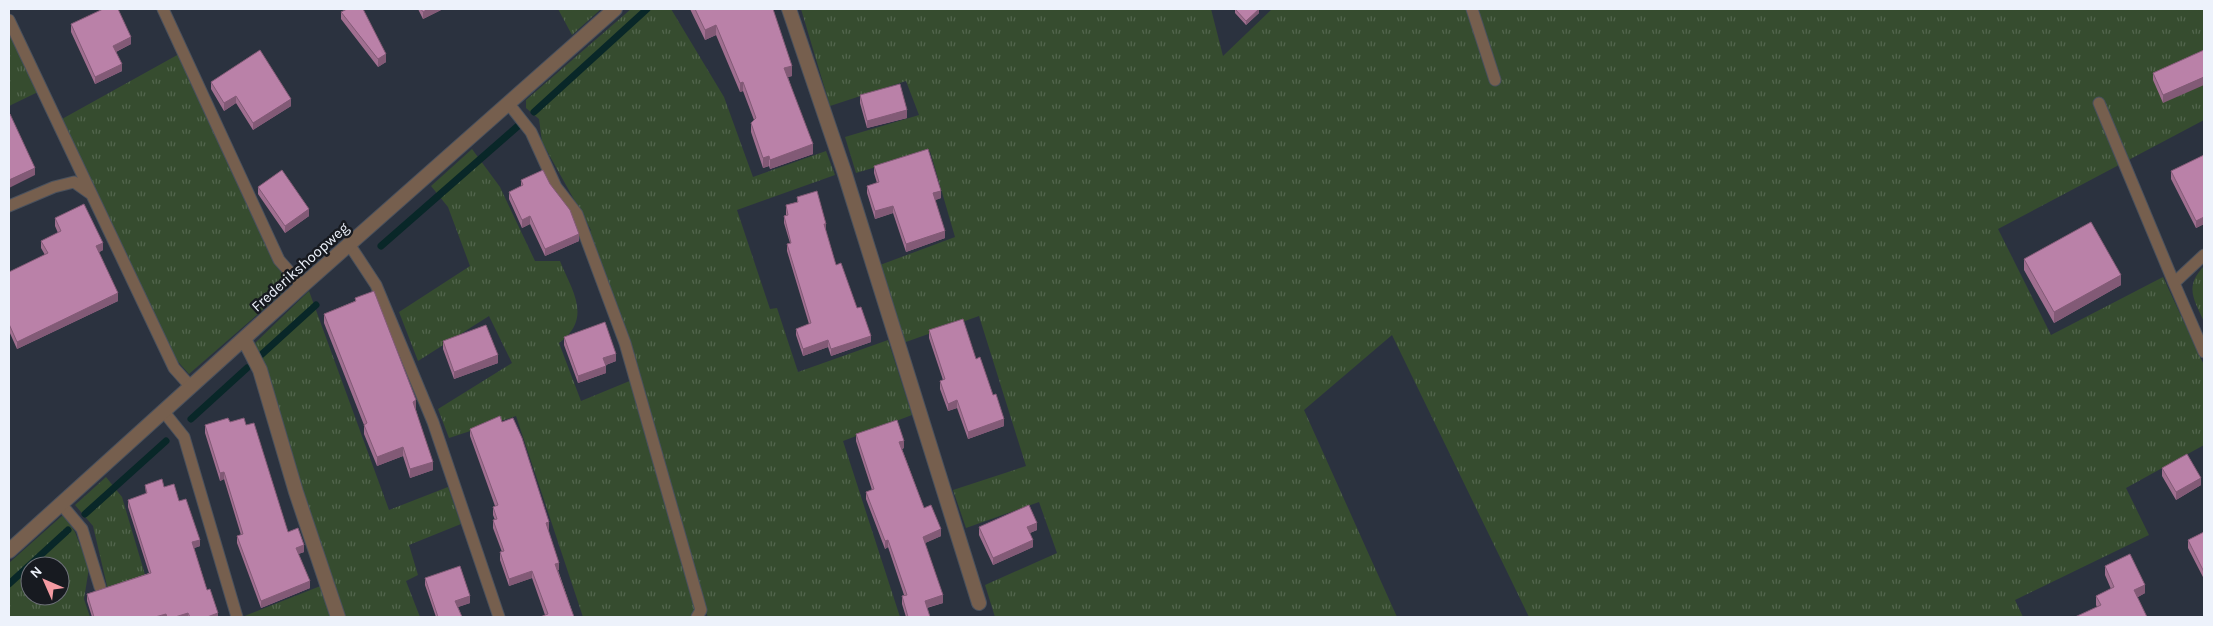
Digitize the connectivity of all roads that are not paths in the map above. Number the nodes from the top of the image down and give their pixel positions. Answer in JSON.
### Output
{"nodes":[{"id":1,"x":163,"y":9,"type":"edge"},
{"id":2,"x":615,"y":9,"type":"edge"},
{"id":3,"x":789,"y":9,"type":"edge"},
{"id":4,"x":1472,"y":9,"type":"edge"},
{"id":5,"x":9,"y":20,"type":"edge"},
{"id":6,"x":1495,"y":80,"type":"dead end"},
{"id":7,"x":508,"y":103,"type":"junction"},
{"id":8,"x":2099,"y":103,"type":"dead end"},
{"id":9,"x":92,"y":195,"type":"junction"},
{"id":10,"x":9,"y":206,"type":"edge"},
{"id":11,"x":348,"y":244,"type":"junction"},
{"id":12,"x":2204,"y":254,"type":"edge"},
{"id":13,"x":2174,"y":283,"type":"junction"},
{"id":14,"x":302,"y":286,"type":"junction"},
{"id":15,"x":244,"y":339,"type":"junction"},
{"id":16,"x":2204,"y":352,"type":"edge"},
{"id":17,"x":191,"y":387,"type":"junction"},
{"id":18,"x":164,"y":412,"type":"junction"},
{"id":19,"x":61,"y":504,"type":"junction"},
{"id":20,"x":9,"y":551,"type":"edge"},
{"id":21,"x":100,"y":587,"type":"dead end"},
{"id":22,"x":979,"y":603,"type":"dead end"},
{"id":23,"x":237,"y":617,"type":"edge"},
{"id":24,"x":338,"y":617,"type":"edge"},
{"id":25,"x":498,"y":617,"type":"edge"},
{"id":26,"x":697,"y":617,"type":"edge"}],
"edges":[{"from":1,"to":14,"type":"lane"},
{"from":2,"to":7,"type":"street","name":"Frederikshoopweg"},
{"from":3,"to":22,"type":"street"},
{"from":4,"to":6,"type":"lane"},
{"from":5,"to":9,"type":"lane"},
{"from":7,"to":11,"type":"street","name":"Frederikshoopweg"},
{"from":7,"to":26,"type":"lane"},
{"from":8,"to":13,"type":"lane"},
{"from":9,"to":10,"type":"lane"},
{"from":9,"to":17,"type":"lane"},
{"from":11,"to":14,"type":"street","name":"Frederikshoopweg"},
{"from":11,"to":25,"type":"lane"},
{"from":12,"to":13,"type":"lane"},
{"from":13,"to":16,"type":"lane"},
{"from":14,"to":15,"type":"street","name":"Frederikshoopweg"},
{"from":15,"to":17,"type":"street","name":"Frederikshoopweg"},
{"from":15,"to":24,"type":"street"},
{"from":17,"to":18,"type":"street","name":"Frederikshoopweg"},
{"from":18,"to":19,"type":"street","name":"Frederikshoopweg"},
{"from":18,"to":23,"type":"lane"},
{"from":19,"to":20,"type":"street","name":"Frederikshoopweg"},
{"from":19,"to":21,"type":"lane"}]}
